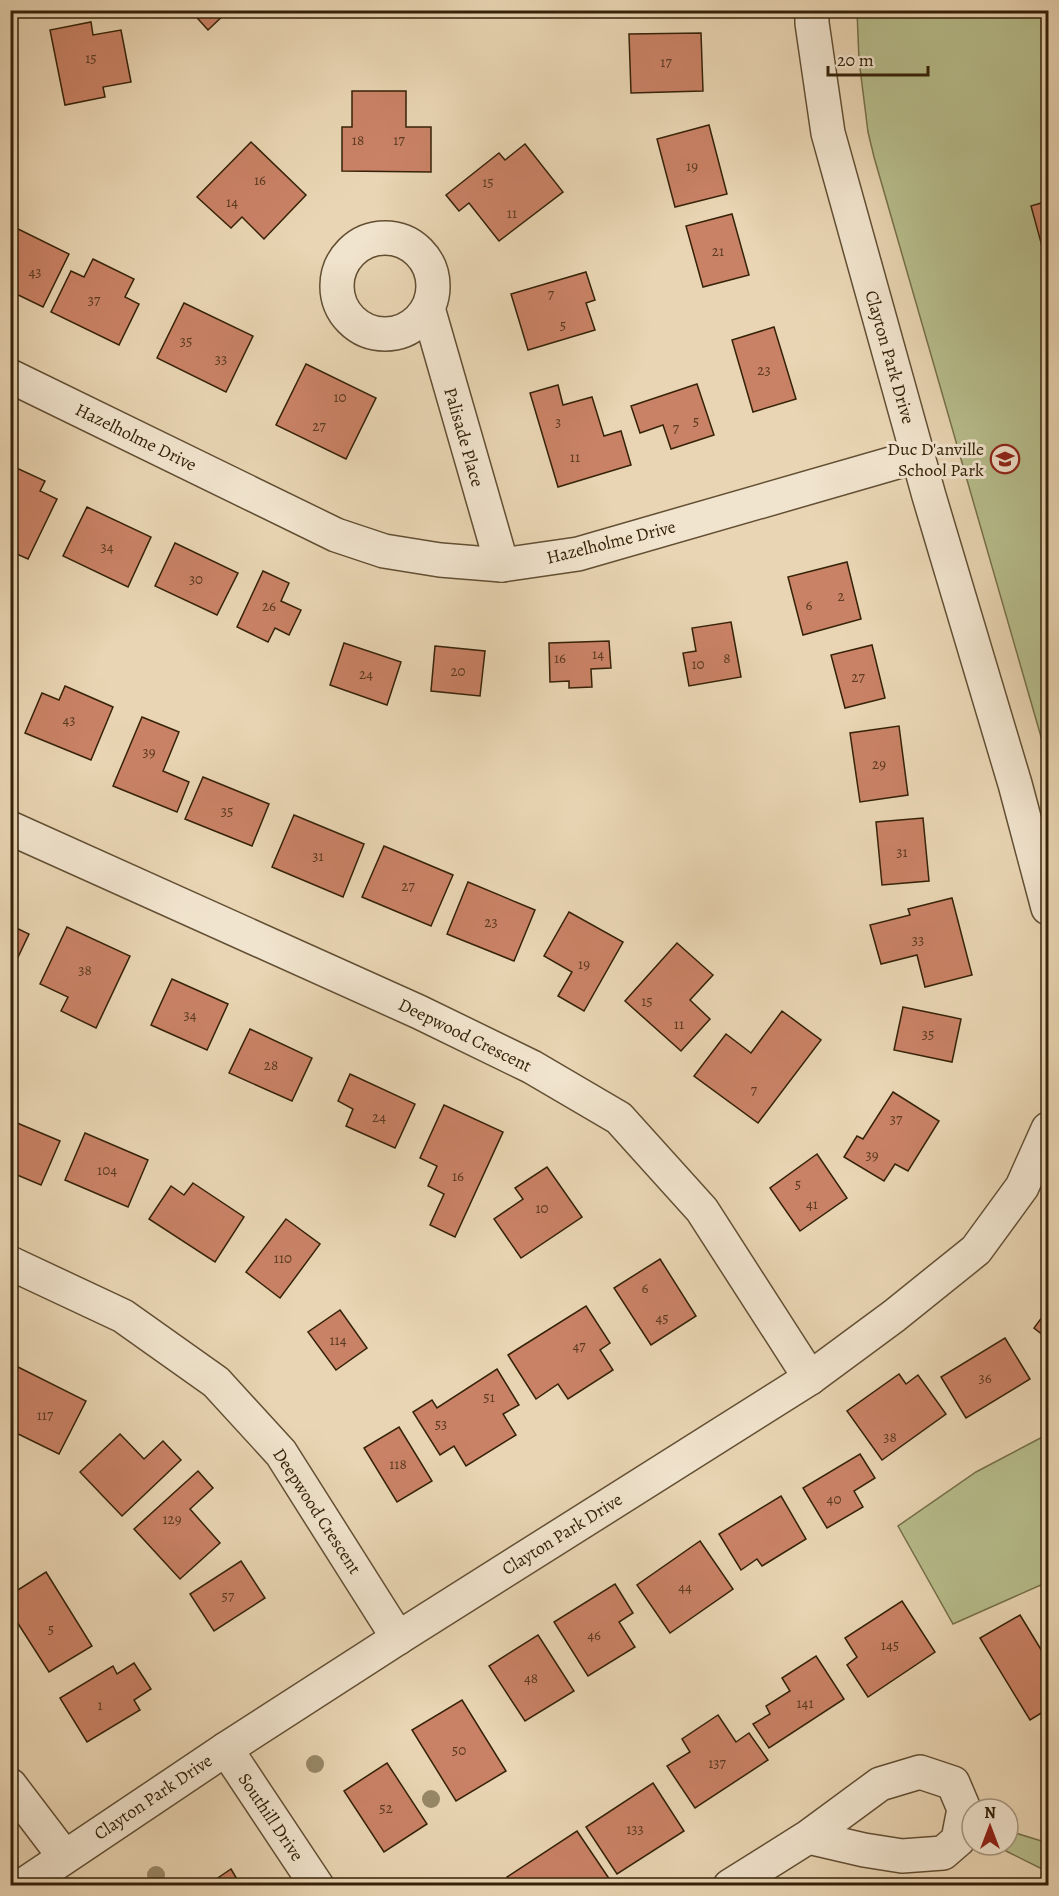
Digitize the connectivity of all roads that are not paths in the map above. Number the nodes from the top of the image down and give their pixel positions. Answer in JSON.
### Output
{"nodes":[{"id":1,"x":812,"y":10,"type":"edge"},
{"id":2,"x":428,"y":308,"type":"dead end"},
{"id":3,"x":10,"y":376,"type":"edge"},
{"id":4,"x":918,"y":456,"type":"junction"},
{"id":5,"x":502,"y":565,"type":"junction"},
{"id":6,"x":10,"y":828,"type":"edge"},
{"id":7,"x":1048,"y":908,"type":"edge"},
{"id":8,"x":1048,"y":1129,"type":"edge"},
{"id":9,"x":10,"y":1263,"type":"edge"},
{"id":10,"x":810,"y":1378,"type":"junction"},
{"id":11,"x":398,"y":1638,"type":"junction"},
{"id":12,"x":225,"y":1749,"type":"junction"},
{"id":13,"x":10,"y":1785,"type":"edge"},
{"id":14,"x":808,"y":1837,"type":"dead end"},
{"id":15,"x":64,"y":1856,"type":"junction"},
{"id":16,"x":22,"y":1886,"type":"edge"},
{"id":17,"x":316,"y":1886,"type":"edge"},
{"id":18,"x":730,"y":1886,"type":"edge"}],
"edges":[{"from":1,"to":4,"type":"street","name":"Clayton Park Drive"},
{"from":2,"to":5,"type":"street","name":"Palisade Place"},
{"from":3,"to":5,"type":"street","name":"Hazelholme Drive"},
{"from":4,"to":5,"type":"street","name":"Hazelholme Drive"},
{"from":4,"to":7,"type":"street","name":"Clayton Park Drive"},
{"from":6,"to":10,"type":"street","name":"Deepwood Crescent"},
{"from":8,"to":10,"type":"street","name":"Clayton Park Drive"},
{"from":9,"to":11,"type":"street","name":"Deepwood Crescent"},
{"from":10,"to":11,"type":"street","name":"Clayton Park Drive"},
{"from":11,"to":12,"type":"street","name":"Clayton Park Drive"},
{"from":12,"to":15,"type":"street","name":"Clayton Park Drive"},
{"from":12,"to":17,"type":"street","name":"Southill Drive"},
{"from":13,"to":15,"type":"street"},
{"from":14,"to":18,"type":"street"},
{"from":15,"to":16,"type":"street","name":"Clayton Park Drive"}]}
